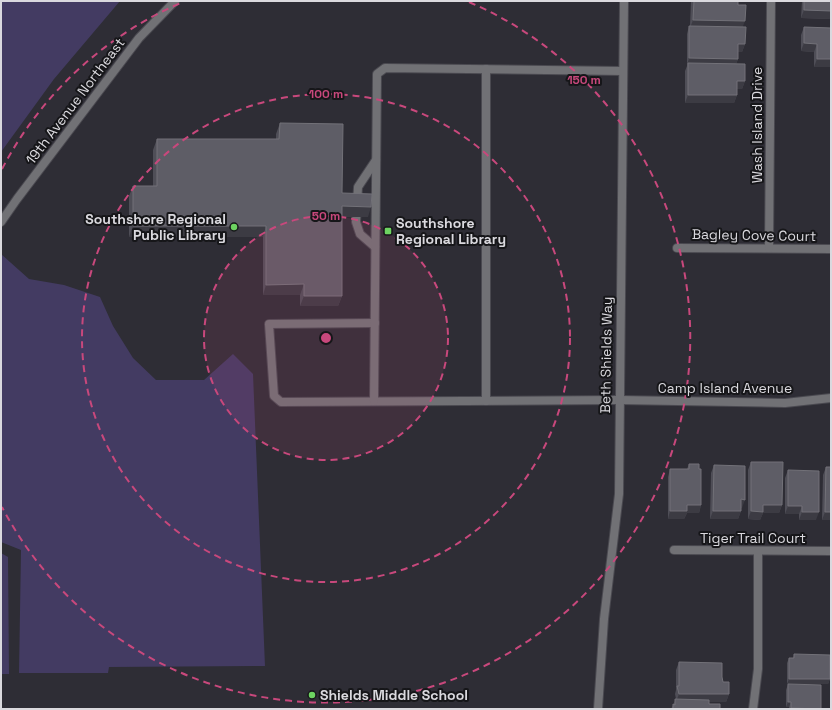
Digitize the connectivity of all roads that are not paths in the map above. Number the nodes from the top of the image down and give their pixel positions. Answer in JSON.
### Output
{"nodes":[{"id":1,"x":175,"y":1,"type":"edge"},
{"id":2,"x":624,"y":1,"type":"edge"},
{"id":3,"x":771,"y":1,"type":"edge"},
{"id":4,"x":486,"y":70,"type":"junction"},
{"id":5,"x":622,"y":71,"type":"junction"},
{"id":6,"x":376,"y":159,"type":"junction"},
{"id":7,"x":1,"y":222,"type":"edge"},
{"id":8,"x":375,"y":247,"type":"junction"},
{"id":9,"x":677,"y":248,"type":"dead end"},
{"id":10,"x":769,"y":248,"type":"junction"},
{"id":11,"x":831,"y":249,"type":"edge"},
{"id":12,"x":375,"y":323,"type":"junction"},
{"id":13,"x":831,"y":398,"type":"edge"},
{"id":14,"x":619,"y":400,"type":"junction"},
{"id":15,"x":374,"y":401,"type":"junction"},
{"id":16,"x":486,"y":401,"type":"junction"},
{"id":17,"x":674,"y":550,"type":"dead end"},
{"id":18,"x":758,"y":551,"type":"junction"},
{"id":19,"x":831,"y":551,"type":"edge"},
{"id":20,"x":598,"y":709,"type":"edge"},
{"id":21,"x":753,"y":709,"type":"edge"}],
"edges":[{"from":1,"to":7,"type":"street","name":"19th Avenue Northeast"},
{"from":2,"to":5,"type":"street","name":"Beth Shields Way"},
{"from":3,"to":10,"type":"street","name":"Wash Island Drive"},
{"from":4,"to":5,"type":"street"},
{"from":4,"to":6,"type":"street"},
{"from":4,"to":16,"type":"street"},
{"from":5,"to":14,"type":"street","name":"Beth Shields Way"},
{"from":6,"to":8,"type":"street"},
{"from":6,"to":8,"type":"street"},
{"from":8,"to":12,"type":"street"},
{"from":9,"to":10,"type":"street","name":"Bagley Cove Court"},
{"from":10,"to":11,"type":"street","name":"Bagley Cove Court"},
{"from":12,"to":15,"type":"street"},
{"from":12,"to":15,"type":"street","name":"Camp Island Avenue"},
{"from":13,"to":14,"type":"street","name":"Camp Island Avenue"},
{"from":14,"to":16,"type":"street","name":"Camp Island Avenue"},
{"from":14,"to":20,"type":"street","name":"Beth Shields Way"},
{"from":15,"to":16,"type":"street","name":"Camp Island Avenue"},
{"from":17,"to":18,"type":"street","name":"Tiger Trail Court"},
{"from":18,"to":19,"type":"street","name":"Tiger Trail Court"},
{"from":18,"to":21,"type":"street"}]}
